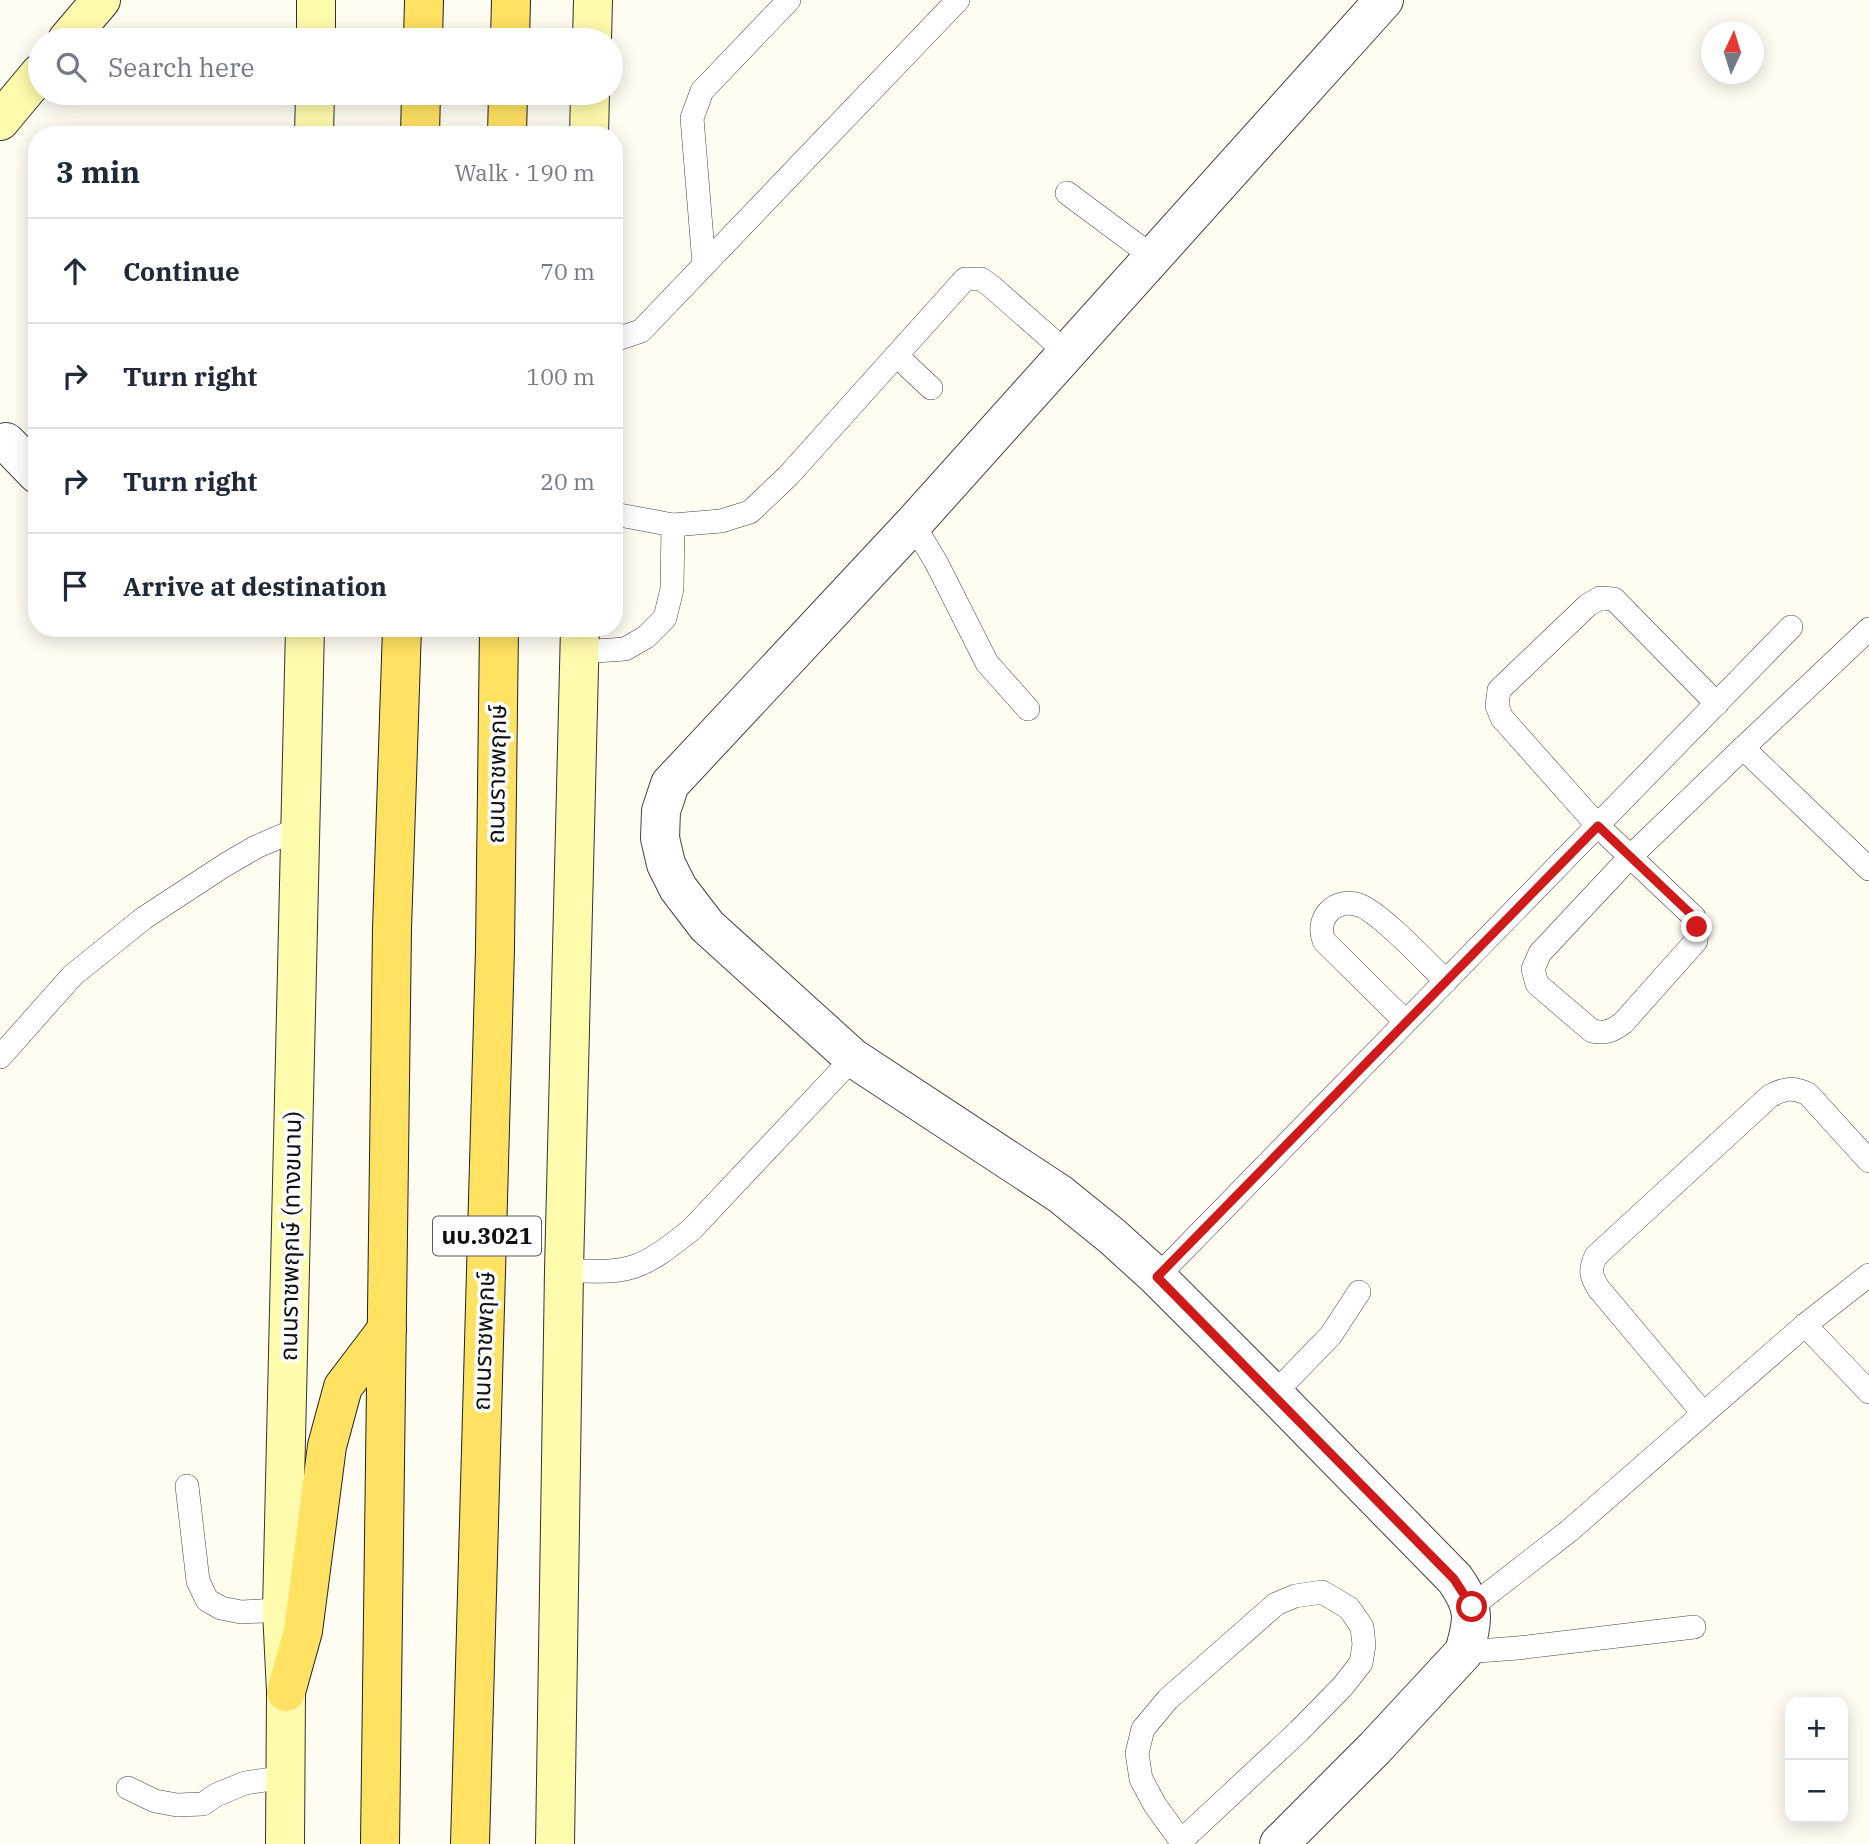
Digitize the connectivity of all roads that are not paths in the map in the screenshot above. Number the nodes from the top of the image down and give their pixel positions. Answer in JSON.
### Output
{"nodes":[{"id":1,"x":101,"y":0,"type":"edge"},
{"id":2,"x":316,"y":0,"type":"edge"},
{"id":3,"x":424,"y":0,"type":"edge"},
{"id":4,"x":511,"y":0,"type":"edge"},
{"id":5,"x":593,"y":0,"type":"edge"},
{"id":6,"x":789,"y":0,"type":"edge"},
{"id":7,"x":958,"y":0,"type":"edge"},
{"id":8,"x":1384,"y":0,"type":"edge"},
{"id":9,"x":77,"y":28,"type":"edge"},
{"id":10,"x":316,"y":28,"type":"edge"},
{"id":11,"x":423,"y":28,"type":"edge"},
{"id":12,"x":510,"y":28,"type":"edge"},
{"id":13,"x":592,"y":28,"type":"edge"},
{"id":14,"x":28,"y":87,"type":"edge"},
{"id":15,"x":315,"y":105,"type":"edge"},
{"id":16,"x":420,"y":105,"type":"edge"},
{"id":17,"x":508,"y":105,"type":"edge"},
{"id":18,"x":590,"y":105,"type":"edge"},
{"id":19,"x":0,"y":121,"type":"edge"},
{"id":20,"x":314,"y":126,"type":"edge"},
{"id":21,"x":419,"y":126,"type":"edge"},
{"id":22,"x":507,"y":126,"type":"edge"},
{"id":23,"x":589,"y":126,"type":"edge"},
{"id":24,"x":1067,"y":193,"type":"dead end"},
{"id":25,"x":1153,"y":257,"type":"junction"},
{"id":26,"x":704,"y":264,"type":"junction"},
{"id":27,"x":623,"y":337,"type":"edge"},
{"id":28,"x":1067,"y":353,"type":"junction"},
{"id":29,"x":897,"y":356,"type":"junction"},
{"id":30,"x":932,"y":388,"type":"dead end"},
{"id":31,"x":2,"y":441,"type":"edge"},
{"id":32,"x":28,"y":466,"type":"edge"},
{"id":33,"x":623,"y":516,"type":"edge"},
{"id":34,"x":913,"y":524,"type":"junction"},
{"id":35,"x":673,"y":525,"type":"junction"},
{"id":36,"x":1791,"y":627,"type":"dead end"},
{"id":37,"x":1869,"y":629,"type":"edge"},
{"id":38,"x":305,"y":637,"type":"edge"},
{"id":39,"x":402,"y":637,"type":"edge"},
{"id":40,"x":499,"y":637,"type":"edge"},
{"id":41,"x":580,"y":640,"type":"edge"},
{"id":42,"x":1717,"y":704,"type":"junction"},
{"id":43,"x":1028,"y":709,"type":"dead end"},
{"id":44,"x":1743,"y":748,"type":"junction"},
{"id":45,"x":1598,"y":826,"type":"junction"},
{"id":46,"x":300,"y":828,"type":"junction"},
{"id":47,"x":1630,"y":857,"type":"junction"},
{"id":48,"x":1869,"y":869,"type":"edge"},
{"id":49,"x":1446,"y":981,"type":"junction"},
{"id":50,"x":1405,"y":1021,"type":"junction"},
{"id":51,"x":0,"y":1057,"type":"edge"},
{"id":52,"x":853,"y":1058,"type":"junction"},
{"id":53,"x":1869,"y":1161,"type":"edge"},
{"id":54,"x":564,"y":1270,"type":"junction"},
{"id":55,"x":1869,"y":1275,"type":"edge"},
{"id":56,"x":1157,"y":1277,"type":"junction"},
{"id":57,"x":1359,"y":1292,"type":"dead end"},
{"id":58,"x":1805,"y":1325,"type":"junction"},
{"id":59,"x":387,"y":1329,"type":"junction"},
{"id":60,"x":1869,"y":1392,"type":"edge"},
{"id":61,"x":1274,"y":1394,"type":"junction"},
{"id":62,"x":1703,"y":1413,"type":"junction"},
{"id":63,"x":187,"y":1486,"type":"dead end"},
{"id":64,"x":1472,"y":1607,"type":"junction"},
{"id":65,"x":282,"y":1610,"type":"junction"},
{"id":66,"x":1694,"y":1627,"type":"dead end"},
{"id":67,"x":1464,"y":1652,"type":"junction"},
{"id":68,"x":285,"y":1692,"type":"junction"},
{"id":69,"x":286,"y":1777,"type":"junction"},
{"id":70,"x":128,"y":1788,"type":"dead end"},
{"id":71,"x":1182,"y":1842,"type":"edge"},
{"id":72,"x":285,"y":1844,"type":"edge"},
{"id":73,"x":380,"y":1844,"type":"edge"},
{"id":74,"x":470,"y":1844,"type":"edge"},
{"id":75,"x":555,"y":1844,"type":"edge"},
{"id":76,"x":1279,"y":1844,"type":"edge"}],
"edges":[{"from":1,"to":9,"type":"main road"},
{"from":2,"to":10,"type":"main road"},
{"from":3,"to":11,"type":"main road"},
{"from":4,"to":12,"type":"main road"},
{"from":5,"to":13,"type":"main road"},
{"from":6,"to":26,"type":"lane"},
{"from":7,"to":26,"type":"lane"},
{"from":8,"to":25,"type":"street"},
{"from":14,"to":19,"type":"main road"},
{"from":15,"to":20,"type":"main road"},
{"from":16,"to":21,"type":"main road"},
{"from":17,"to":22,"type":"main road"},
{"from":18,"to":23,"type":"main road"},
{"from":24,"to":25,"type":"lane"},
{"from":25,"to":28,"type":"street"},
{"from":26,"to":27,"type":"lane"},
{"from":28,"to":29,"type":"lane"},
{"from":28,"to":34,"type":"street"},
{"from":29,"to":30,"type":"lane"},
{"from":29,"to":35,"type":"lane"},
{"from":31,"to":32,"type":"street"},
{"from":33,"to":35,"type":"lane"},
{"from":34,"to":43,"type":"lane"},
{"from":34,"to":52,"type":"street"},
{"from":35,"to":41,"type":"lane"},
{"from":36,"to":42,"type":"lane"},
{"from":37,"to":44,"type":"lane"},
{"from":38,"to":46,"type":"main road","name":"ถนนราชพฤกษ์ (ทางขนาน)"},
{"from":39,"to":59,"type":"main road"},
{"from":40,"to":74,"type":"main road","name":"ถนนราชพฤกษ์","number":"นบ.3021"},
{"from":41,"to":54,"type":"main road","number":"นบ.3021"},
{"from":42,"to":45,"type":"lane"},
{"from":42,"to":45,"type":"lane"},
{"from":44,"to":47,"type":"lane"},
{"from":44,"to":48,"type":"lane"},
{"from":45,"to":47,"type":"lane"},
{"from":45,"to":49,"type":"lane"},
{"from":46,"to":51,"type":"lane"},
{"from":46,"to":65,"type":"main road","name":"ถนนราชพฤกษ์ (ทางขนาน)"},
{"from":47,"to":47,"type":"lane"},
{"from":49,"to":50,"type":"lane"},
{"from":49,"to":50,"type":"lane"},
{"from":50,"to":56,"type":"lane"},
{"from":52,"to":54,"type":"lane"},
{"from":52,"to":56,"type":"street"},
{"from":53,"to":62,"type":"lane"},
{"from":54,"to":75,"type":"main road","number":"นบ.3021"},
{"from":55,"to":58,"type":"lane"},
{"from":56,"to":61,"type":"street"},
{"from":57,"to":61,"type":"lane"},
{"from":58,"to":60,"type":"lane"},
{"from":58,"to":62,"type":"lane"},
{"from":59,"to":68,"type":"main road"},
{"from":59,"to":73,"type":"main road"},
{"from":61,"to":64,"type":"street"},
{"from":62,"to":64,"type":"lane"},
{"from":63,"to":65,"type":"lane"},
{"from":64,"to":67,"type":"street"},
{"from":65,"to":68,"type":"main road","name":"ถนนราชพฤกษ์ (ทางขนาน)"},
{"from":66,"to":67,"type":"lane"},
{"from":67,"to":76,"type":"street"},
{"from":68,"to":69,"type":"main road","name":"ถนนราชพฤกษ์ (ทางขนาน)"},
{"from":69,"to":70,"type":"lane"},
{"from":69,"to":72,"type":"main road","name":"ถนนราชพฤกษ์ (ทางขนาน)"},
{"from":71,"to":71,"type":"lane"}]}
